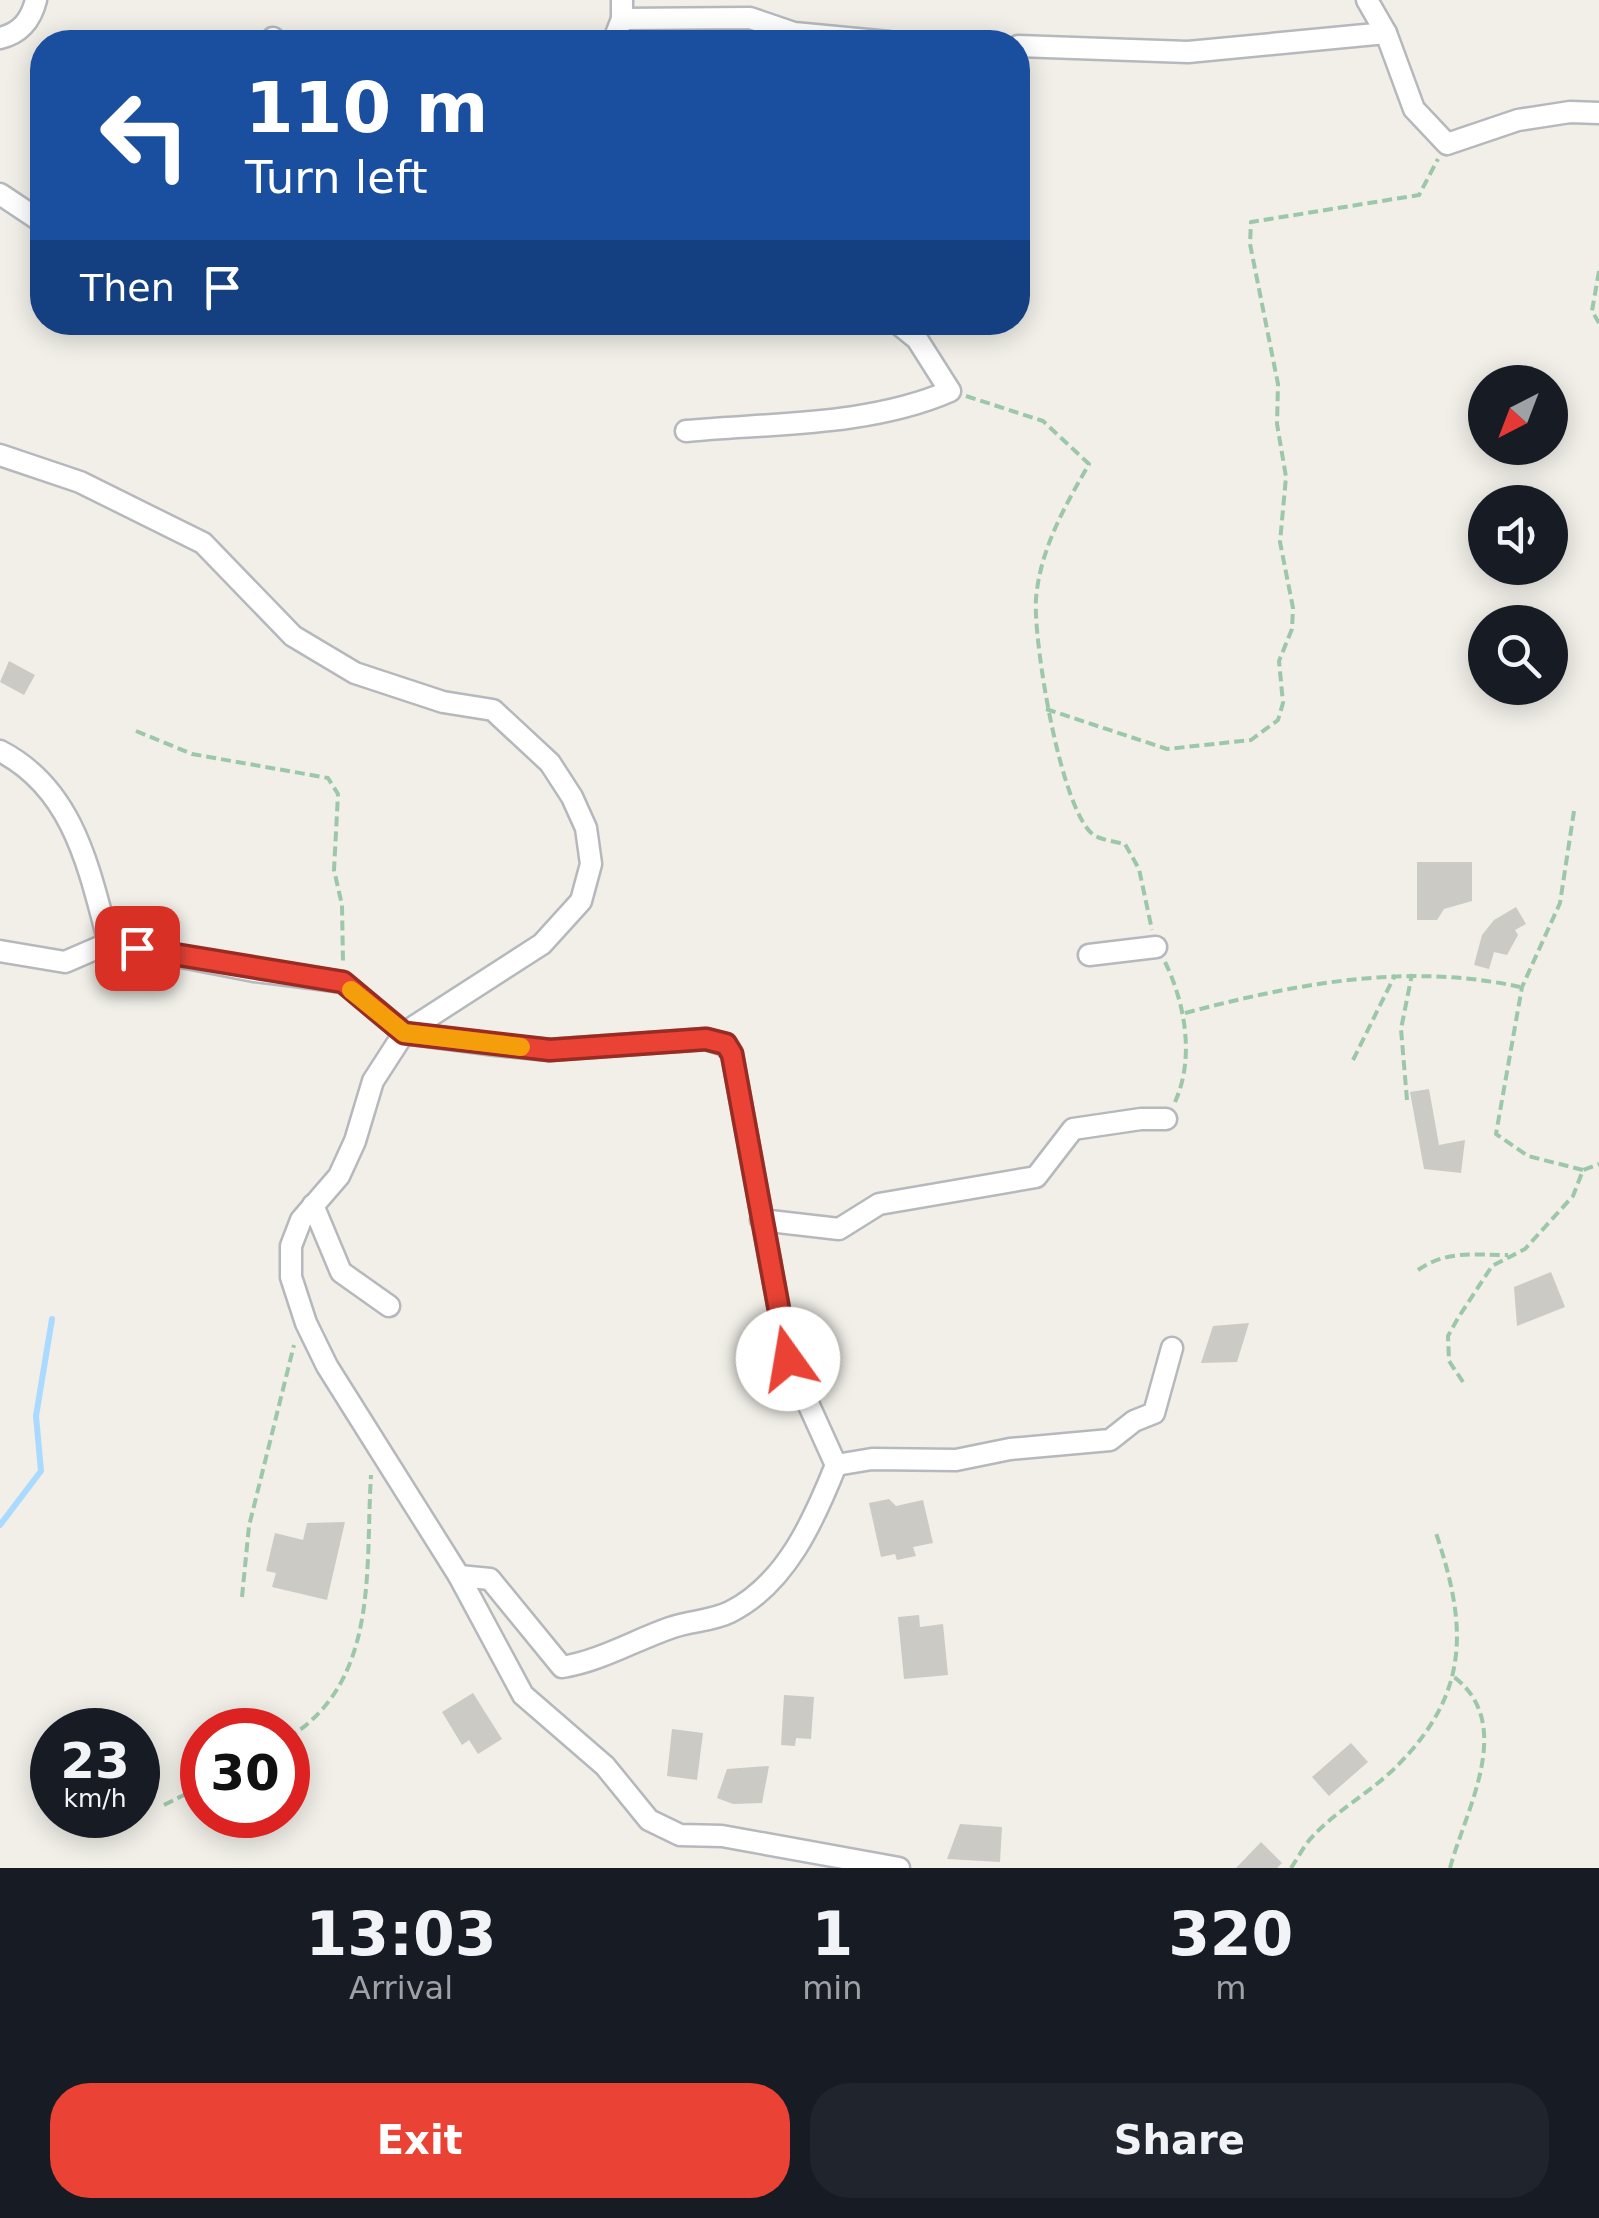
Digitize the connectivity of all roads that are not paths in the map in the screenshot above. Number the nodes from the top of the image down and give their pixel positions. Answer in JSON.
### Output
{"nodes":[{"id":1,"x":36,"y":0,"type":"edge"},
{"id":2,"x":1366,"y":0,"type":"edge"},
{"id":3,"x":622,"y":10,"type":"edge"},
{"id":4,"x":785,"y":30,"type":"edge"},
{"id":5,"x":1386,"y":33,"type":"junction"},
{"id":6,"x":0,"y":38,"type":"edge"},
{"id":7,"x":1030,"y":46,"type":"edge"},
{"id":8,"x":1599,"y":114,"type":"edge"},
{"id":9,"x":0,"y":194,"type":"edge"},
{"id":10,"x":30,"y":214,"type":"edge"},
{"id":11,"x":912,"y":335,"type":"edge"},
{"id":12,"x":686,"y":432,"type":"dead end"},
{"id":13,"x":0,"y":456,"type":"edge"},
{"id":14,"x":0,"y":750,"type":"edge"},
{"id":15,"x":109,"y":942,"type":"junction"},
{"id":16,"x":1156,"y":946,"type":"road end"},
{"id":17,"x":0,"y":951,"type":"edge"},
{"id":18,"x":1089,"y":955,"type":"dead end"},
{"id":19,"x":404,"y":1033,"type":"junction"},
{"id":20,"x":1166,"y":1120,"type":"road end"},
{"id":21,"x":313,"y":1205,"type":"junction"},
{"id":22,"x":761,"y":1220,"type":"junction"},
{"id":23,"x":388,"y":1306,"type":"dead end"},
{"id":24,"x":1172,"y":1348,"type":"dead end"},
{"id":25,"x":836,"y":1465,"type":"junction"},
{"id":26,"x":459,"y":1576,"type":"junction"},
{"id":27,"x":898,"y":1868,"type":"edge"}],
"edges":[{"from":1,"to":6,"type":"street"},
{"from":2,"to":5,"type":"street"},
{"from":3,"to":4,"type":"street"},
{"from":5,"to":7,"type":"street"},
{"from":5,"to":8,"type":"street"},
{"from":9,"to":10,"type":"street"},
{"from":11,"to":12,"type":"street"},
{"from":13,"to":19,"type":"street"},
{"from":14,"to":15,"type":"street"},
{"from":15,"to":17,"type":"street"},
{"from":15,"to":19,"type":"street"},
{"from":16,"to":18,"type":"street"},
{"from":19,"to":21,"type":"street"},
{"from":19,"to":22,"type":"street"},
{"from":20,"to":22,"type":"street"},
{"from":21,"to":23,"type":"street"},
{"from":21,"to":26,"type":"street"},
{"from":22,"to":25,"type":"street"},
{"from":24,"to":25,"type":"street"},
{"from":25,"to":26,"type":"street"},
{"from":26,"to":27,"type":"street"}]}
